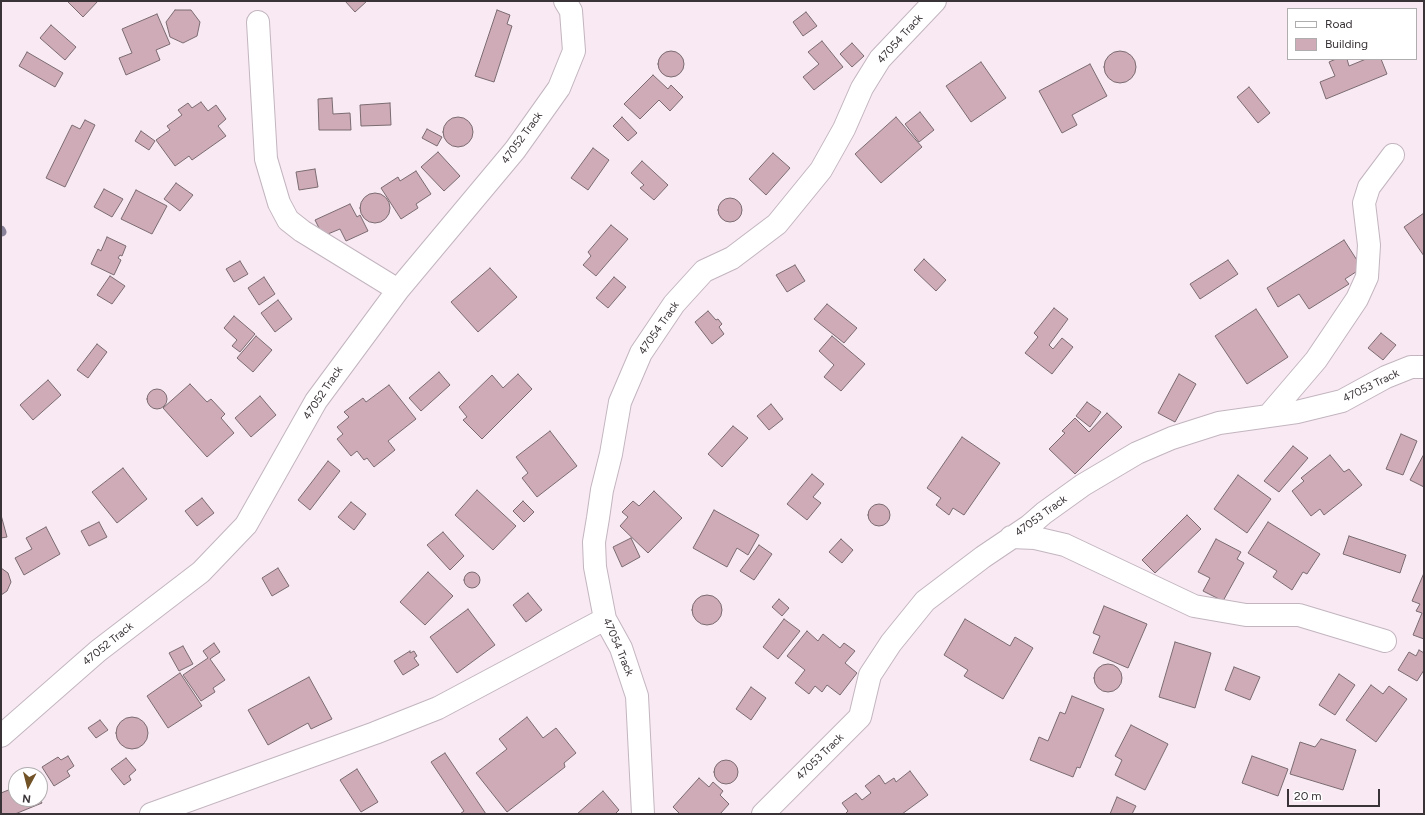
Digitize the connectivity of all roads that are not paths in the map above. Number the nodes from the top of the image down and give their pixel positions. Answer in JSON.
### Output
{"nodes":[{"id":1,"x":566,"y":1,"type":"edge"},
{"id":2,"x":935,"y":1,"type":"edge"},
{"id":3,"x":258,"y":22,"type":"dead end"},
{"id":4,"x":1393,"y":155,"type":"dead end"},
{"id":5,"x":398,"y":290,"type":"junction"},
{"id":6,"x":1424,"y":367,"type":"edge"},
{"id":7,"x":1269,"y":415,"type":"junction"},
{"id":8,"x":1011,"y":537,"type":"junction"},
{"id":9,"x":605,"y":619,"type":"junction"},
{"id":10,"x":1385,"y":641,"type":"dead end"},
{"id":11,"x":1,"y":736,"type":"edge"},
{"id":12,"x":151,"y":814,"type":"edge"},
{"id":13,"x":643,"y":814,"type":"edge"},
{"id":14,"x":763,"y":814,"type":"edge"}],
"edges":[{"from":1,"to":5,"type":"street","name":"47052 Track"},
{"from":2,"to":9,"type":"street","name":"47054 Track"},
{"from":3,"to":5,"type":"street"},
{"from":4,"to":7,"type":"street"},
{"from":5,"to":11,"type":"street","name":"47052 Track"},
{"from":6,"to":7,"type":"street","name":"47053 Track"},
{"from":7,"to":8,"type":"street","name":"47053 Track"},
{"from":8,"to":10,"type":"street"},
{"from":8,"to":14,"type":"street","name":"47053 Track"},
{"from":9,"to":12,"type":"street"},
{"from":9,"to":13,"type":"street","name":"47054 Track"}]}
